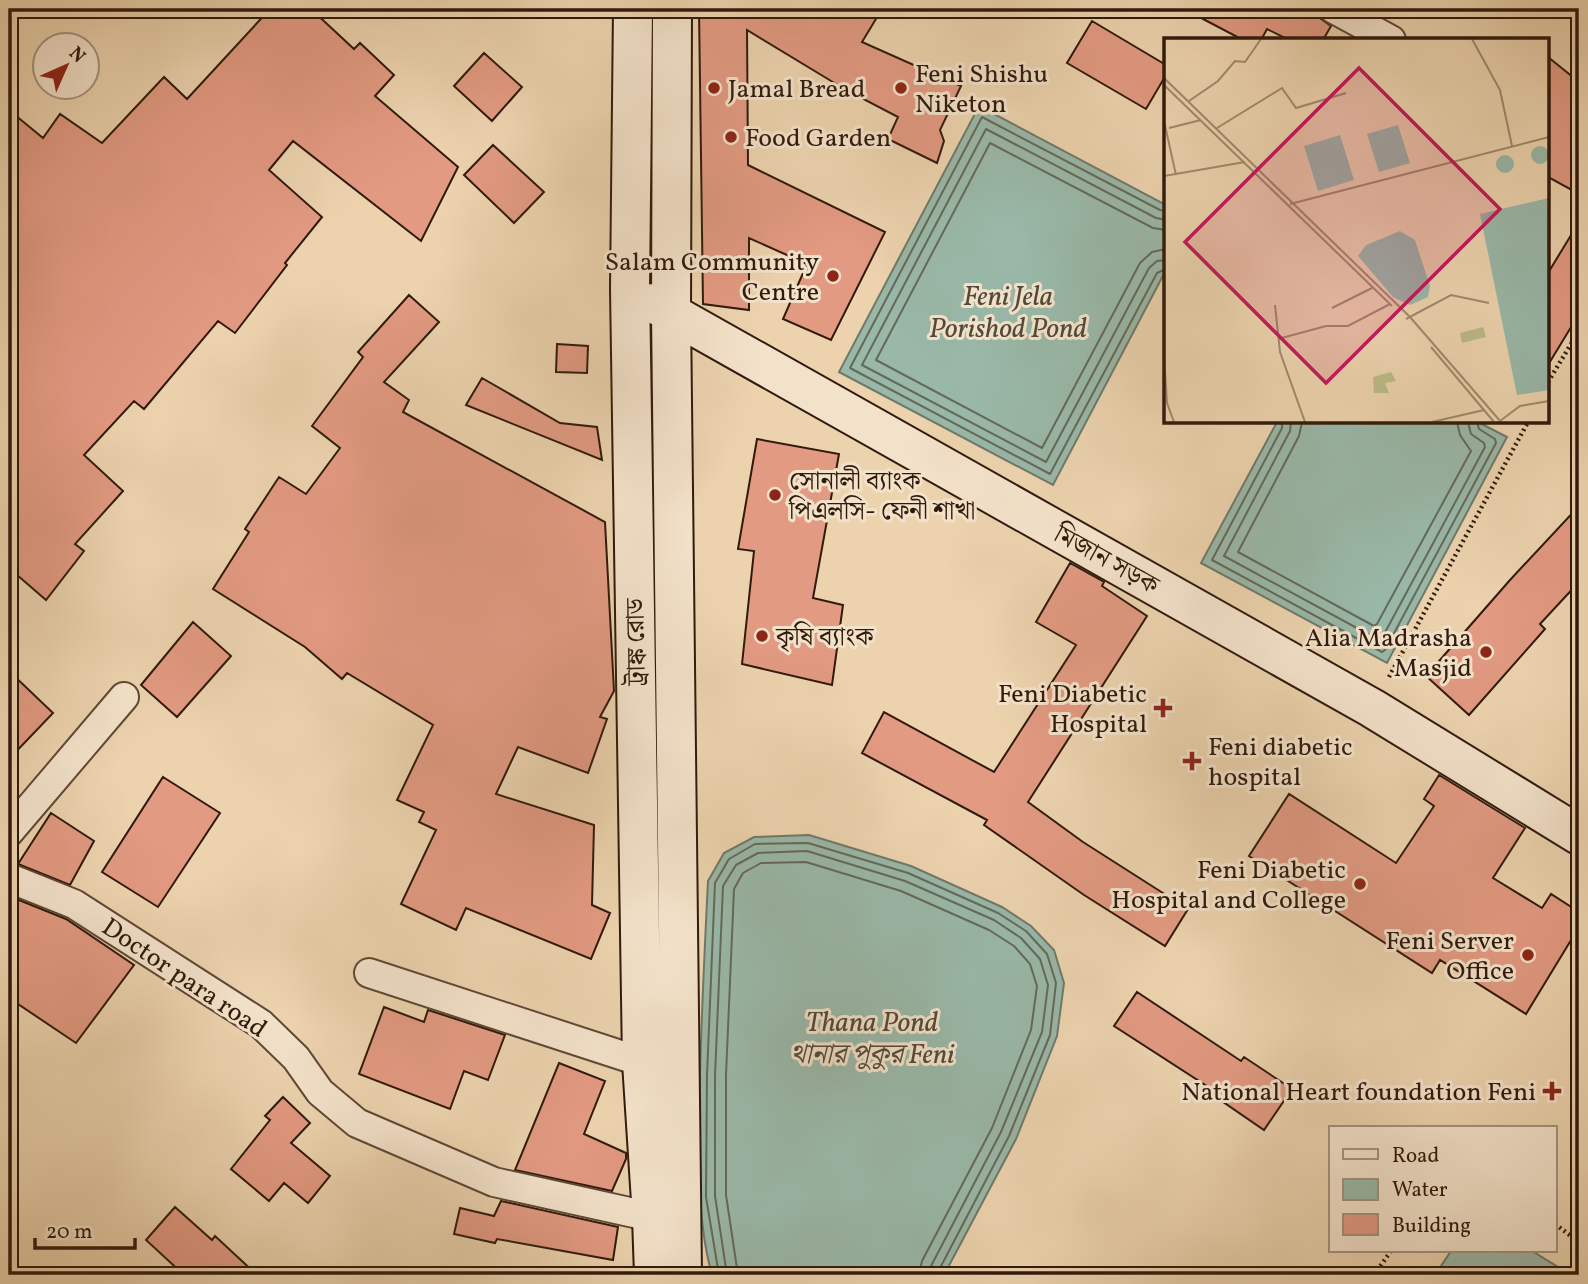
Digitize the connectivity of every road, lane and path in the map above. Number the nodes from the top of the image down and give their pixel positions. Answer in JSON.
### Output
{"nodes":[{"id":1,"x":633,"y":9,"type":"edge"},
{"id":2,"x":672,"y":9,"type":"edge"},
{"id":3,"x":1334,"y":9,"type":"edge"},
{"id":4,"x":1387,"y":38,"type":"edge"},
{"id":5,"x":630,"y":289,"type":"junction"},
{"id":6,"x":671,"y":314,"type":"junction"},
{"id":7,"x":1579,"y":331,"type":"edge"},
{"id":8,"x":1550,"y":379,"type":"edge"},
{"id":9,"x":1527,"y":424,"type":"edge"},
{"id":10,"x":124,"y":697,"type":"dead end"},
{"id":11,"x":1372,"y":708,"type":"junction"},
{"id":12,"x":9,"y":832,"type":"edge"},
{"id":13,"x":1579,"y":835,"type":"edge"},
{"id":14,"x":9,"y":878,"type":"edge"},
{"id":15,"x":369,"y":973,"type":"dead end"},
{"id":16,"x":642,"y":1062,"type":"junction"},
{"id":17,"x":652,"y":1217,"type":"junction"},
{"id":18,"x":1556,"y":1225,"type":"edge"},
{"id":19,"x":1579,"y":1242,"type":"edge"},
{"id":20,"x":1390,"y":1252,"type":"edge"},
{"id":21,"x":654,"y":1275,"type":"edge"},
{"id":22,"x":682,"y":1275,"type":"edge"},
{"id":23,"x":1374,"y":1275,"type":"edge"}],
"edges":[{"from":1,"to":5,"type":"main road","name":"ট্রাঙ্ক রোড"},
{"from":2,"to":6,"type":"main road","name":"ট্রাঙ্ক রোড"},
{"from":3,"to":4,"type":"street"},
{"from":5,"to":6,"type":"main road","name":"মিজান সড়ক"},
{"from":5,"to":16,"type":"main road","name":"ট্রাঙ্ক রোড"},
{"from":6,"to":11,"type":"main road","name":"মিজান সড়ক"},
{"from":6,"to":22,"type":"main road","name":"ট্রাঙ্ক রোড"},
{"from":7,"to":8,"type":"path"},
{"from":9,"to":11,"type":"path"},
{"from":10,"to":12,"type":"street"},
{"from":11,"to":13,"type":"main road","name":"মিজান সড়ক"},
{"from":14,"to":17,"type":"street","name":"Doctor para road"},
{"from":15,"to":16,"type":"street"},
{"from":16,"to":17,"type":"main road","name":"ট্রাঙ্ক রোড"},
{"from":17,"to":21,"type":"main road","name":"ট্রাঙ্ক রোড"},
{"from":18,"to":19,"type":"path"},
{"from":20,"to":23,"type":"path"}]}
